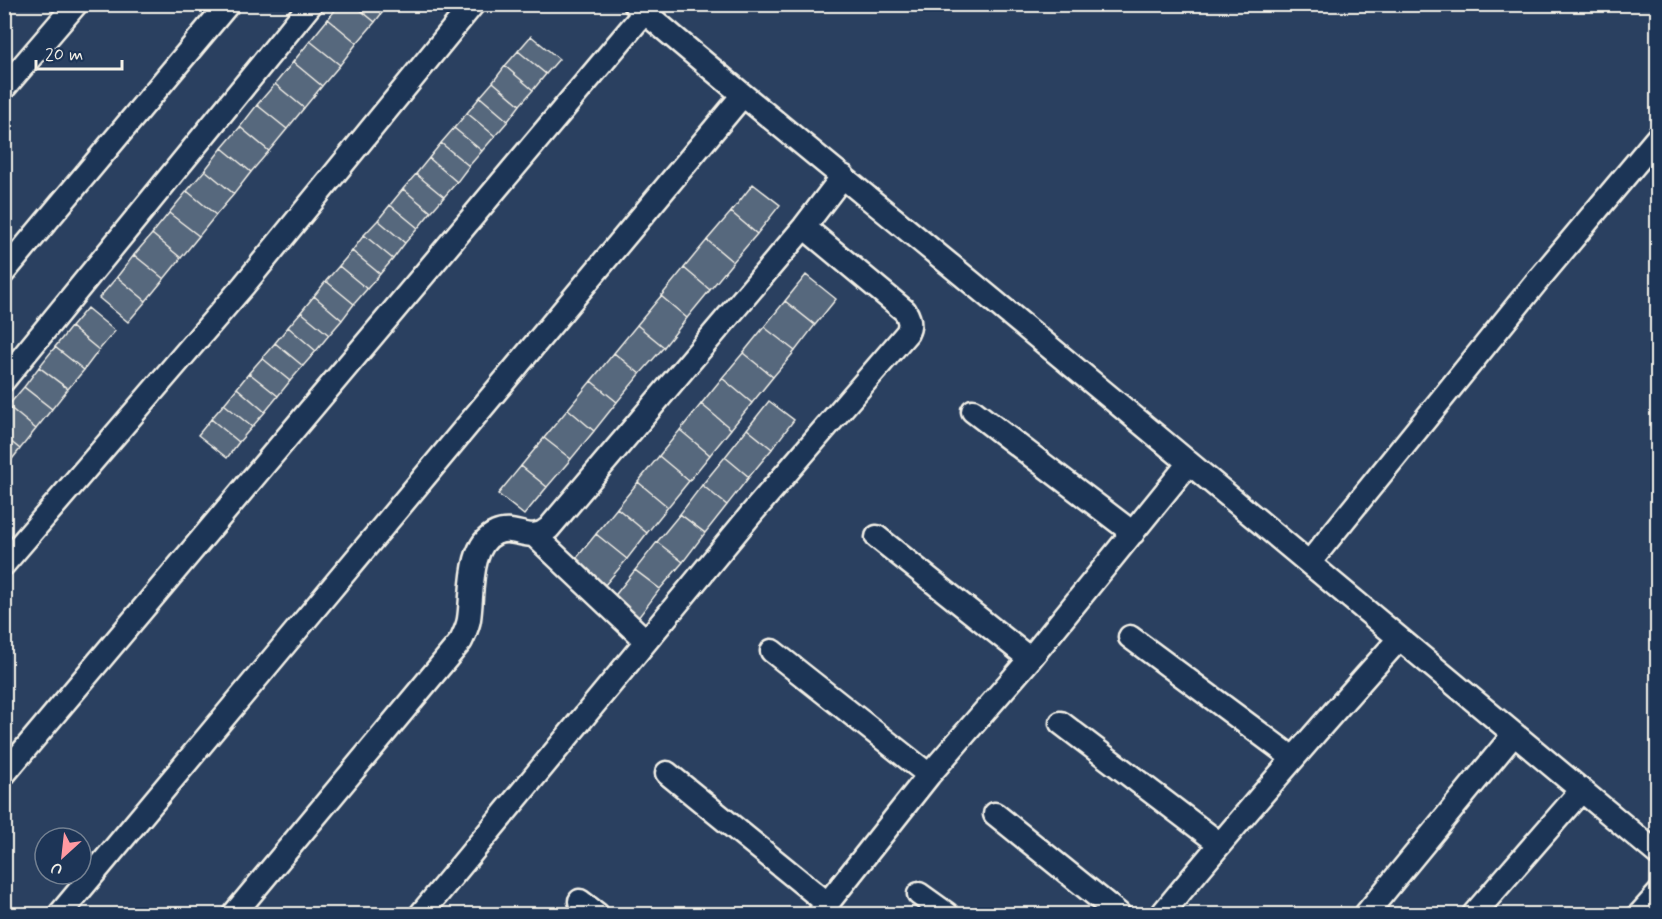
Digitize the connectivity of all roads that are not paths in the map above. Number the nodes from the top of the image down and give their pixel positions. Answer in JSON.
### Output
{"nodes":[{"id":1,"x":76,"y":4,"type":"edge"},
{"id":2,"x":228,"y":4,"type":"edge"},
{"id":3,"x":311,"y":4,"type":"edge"},
{"id":4,"x":473,"y":4,"type":"edge"},
{"id":5,"x":640,"y":9,"type":"edge"},
{"id":6,"x":4,"y":88,"type":"edge"},
{"id":7,"x":742,"y":96,"type":"junction"},
{"id":8,"x":1658,"y":136,"type":"edge"},
{"id":9,"x":843,"y":176,"type":"junction"},
{"id":10,"x":804,"y":227,"type":"junction"},
{"id":11,"x":12,"y":247,"type":"edge"},
{"id":12,"x":4,"y":272,"type":"edge"},
{"id":13,"x":4,"y":380,"type":"edge"},
{"id":14,"x":973,"y":411,"type":"dead end"},
{"id":15,"x":1190,"y":463,"type":"junction"},
{"id":16,"x":1133,"y":533,"type":"junction"},
{"id":17,"x":534,"y":535,"type":"junction"},
{"id":18,"x":877,"y":537,"type":"dead end"},
{"id":19,"x":1309,"y":563,"type":"junction"},
{"id":20,"x":4,"y":564,"type":"edge"},
{"id":21,"x":1130,"y":636,"type":"dead end"},
{"id":22,"x":1399,"y":639,"type":"junction"},
{"id":23,"x":646,"y":641,"type":"junction"},
{"id":24,"x":772,"y":651,"type":"dead end"},
{"id":25,"x":1030,"y":659,"type":"junction"},
{"id":26,"x":1061,"y":723,"type":"dead end"},
{"id":27,"x":1514,"y":734,"type":"junction"},
{"id":28,"x":1293,"y":758,"type":"junction"},
{"id":29,"x":667,"y":773,"type":"dead end"},
{"id":30,"x":4,"y":774,"type":"edge"},
{"id":31,"x":929,"y":775,"type":"junction"},
{"id":32,"x":1581,"y":790,"type":"junction"},
{"id":33,"x":996,"y":814,"type":"dead end"},
{"id":34,"x":1220,"y":844,"type":"junction"},
{"id":35,"x":1658,"y":854,"type":"edge"},
{"id":36,"x":919,"y":894,"type":"dead end"},
{"id":37,"x":1658,"y":894,"type":"edge"},
{"id":38,"x":824,"y":909,"type":"edge"},
{"id":39,"x":60,"y":915,"type":"edge"},
{"id":40,"x":234,"y":915,"type":"edge"},
{"id":41,"x":422,"y":915,"type":"edge"},
{"id":42,"x":947,"y":915,"type":"edge"},
{"id":43,"x":1119,"y":915,"type":"edge"},
{"id":44,"x":1162,"y":915,"type":"edge"},
{"id":45,"x":1366,"y":915,"type":"edge"},
{"id":46,"x":1474,"y":915,"type":"edge"},
{"id":47,"x":1640,"y":915,"type":"edge"}],
"edges":[{"from":1,"to":6,"type":"street"},
{"from":2,"to":11,"type":"street"},
{"from":3,"to":13,"type":"street"},
{"from":4,"to":20,"type":"street"},
{"from":5,"to":7,"type":"street"},
{"from":5,"to":30,"type":"street"},
{"from":7,"to":9,"type":"street"},
{"from":7,"to":39,"type":"street"},
{"from":8,"to":19,"type":"street"},
{"from":9,"to":10,"type":"street"},
{"from":9,"to":15,"type":"street"},
{"from":10,"to":17,"type":"street"},
{"from":10,"to":23,"type":"street"},
{"from":11,"to":12,"type":"street"},
{"from":14,"to":16,"type":"street"},
{"from":15,"to":16,"type":"street"},
{"from":15,"to":19,"type":"street"},
{"from":16,"to":25,"type":"street"},
{"from":17,"to":23,"type":"street"},
{"from":17,"to":40,"type":"street"},
{"from":18,"to":25,"type":"street"},
{"from":19,"to":22,"type":"street"},
{"from":21,"to":28,"type":"street"},
{"from":22,"to":27,"type":"street"},
{"from":22,"to":28,"type":"street"},
{"from":23,"to":41,"type":"street"},
{"from":24,"to":31,"type":"street"},
{"from":25,"to":31,"type":"street"},
{"from":26,"to":34,"type":"street"},
{"from":27,"to":32,"type":"street"},
{"from":27,"to":45,"type":"street"},
{"from":28,"to":34,"type":"street"},
{"from":29,"to":38,"type":"street"},
{"from":31,"to":38,"type":"street"},
{"from":32,"to":35,"type":"street"},
{"from":32,"to":46,"type":"street"},
{"from":33,"to":43,"type":"street"},
{"from":34,"to":44,"type":"street"},
{"from":36,"to":42,"type":"street"},
{"from":37,"to":47,"type":"street"}]}
